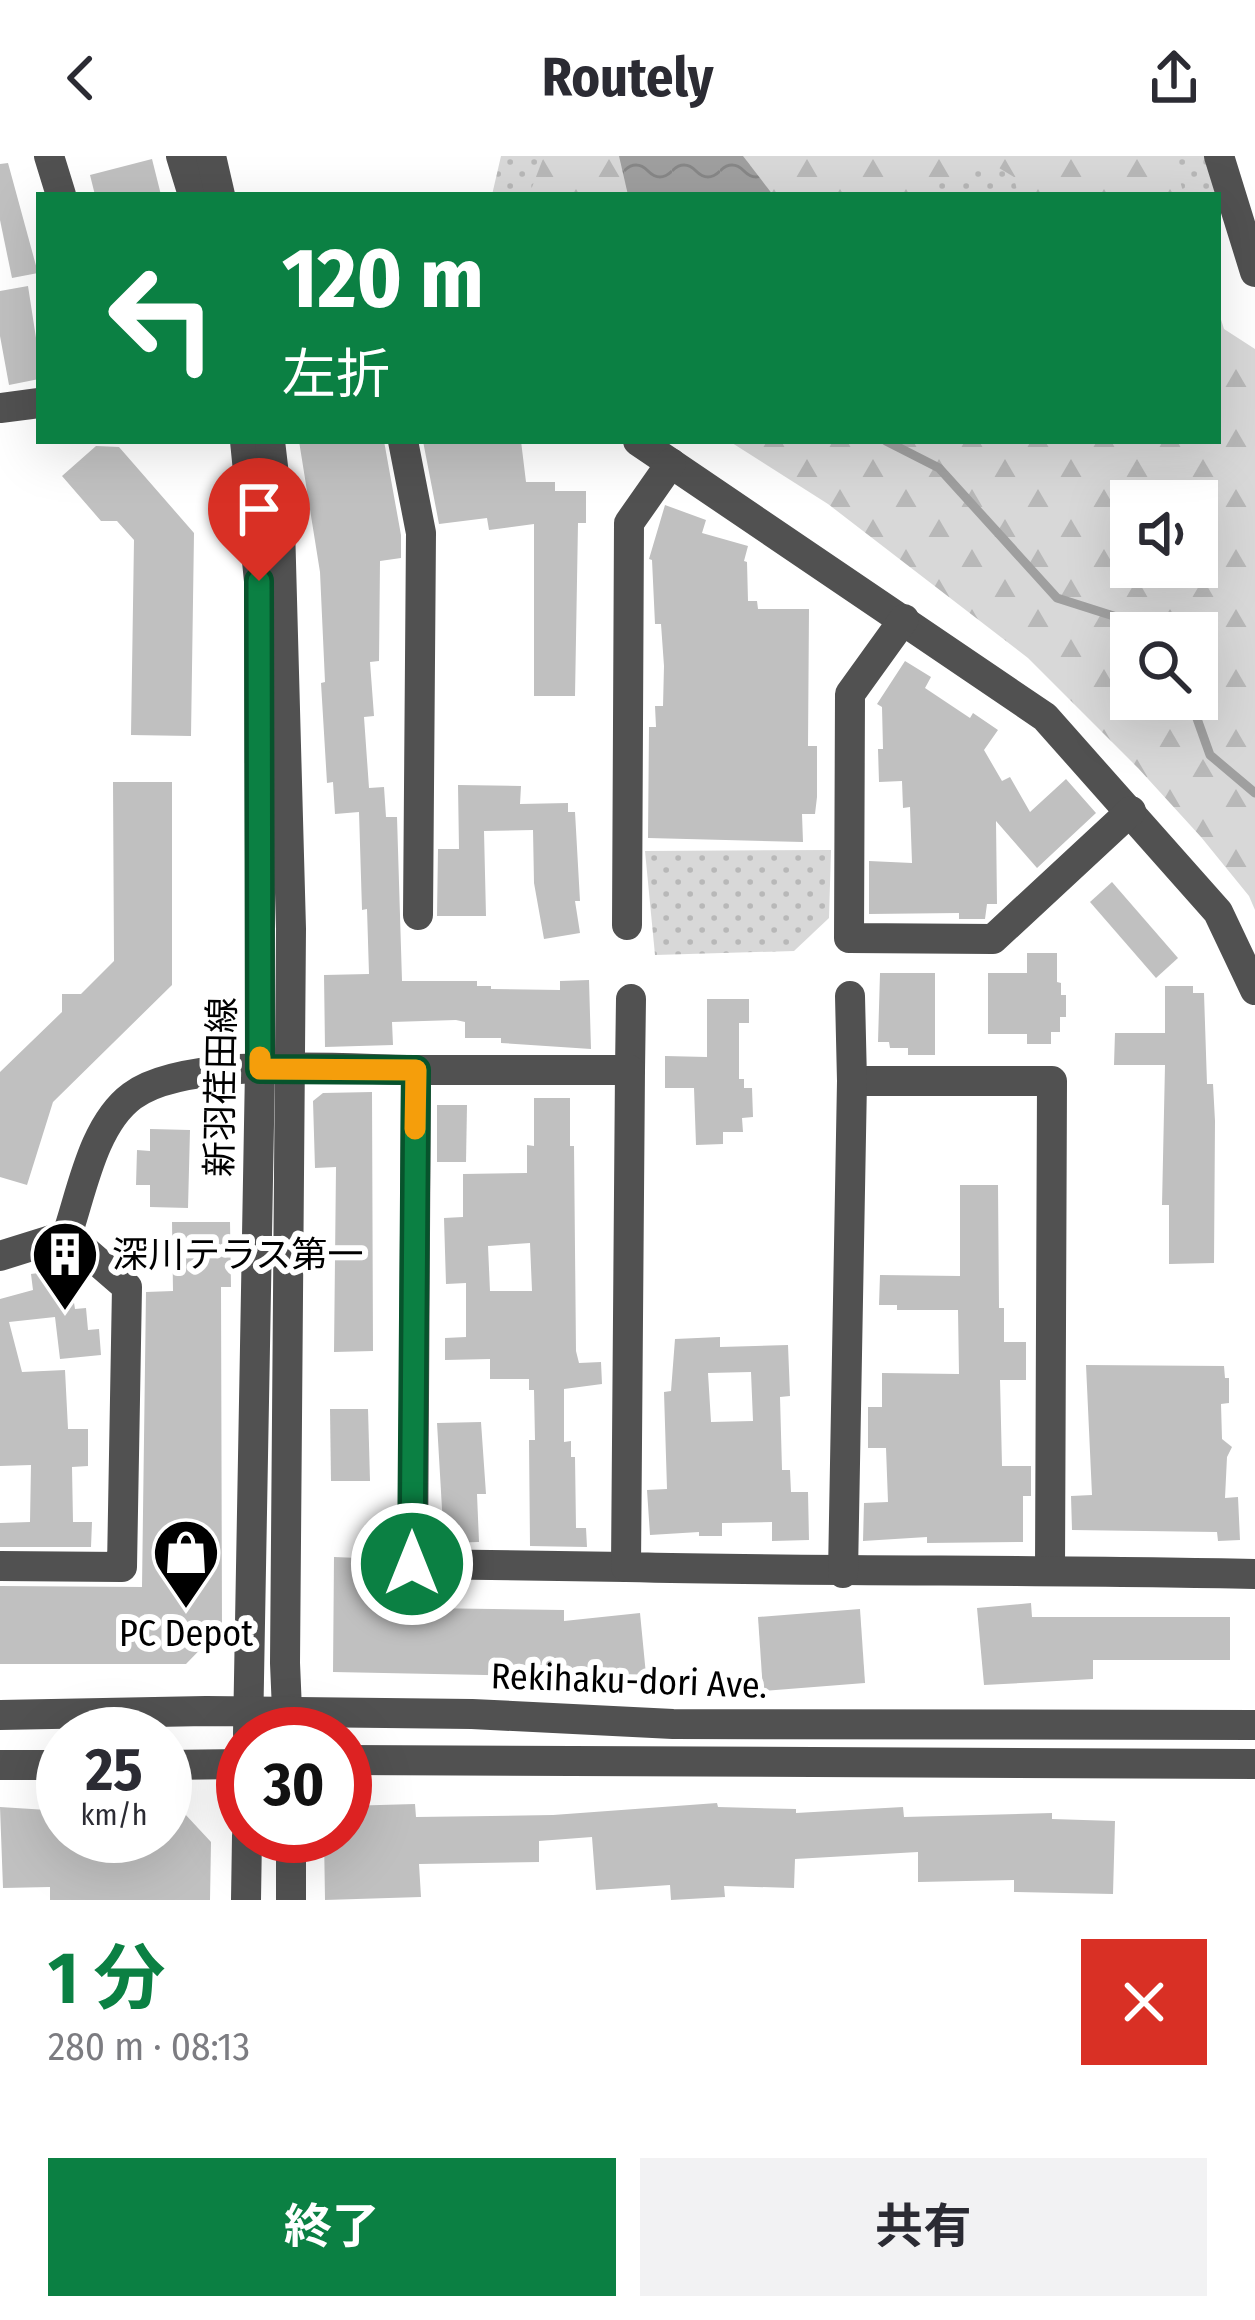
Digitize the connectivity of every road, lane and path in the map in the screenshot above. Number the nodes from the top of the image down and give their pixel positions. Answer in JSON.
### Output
{"nodes":[{"id":1,"x":49,"y":156,"type":"edge"},
{"id":2,"x":181,"y":156,"type":"edge"},
{"id":3,"x":211,"y":156,"type":"edge"},
{"id":4,"x":1219,"y":156,"type":"edge"},
{"id":5,"x":60,"y":192,"type":"edge"},
{"id":6,"x":192,"y":192,"type":"edge"},
{"id":7,"x":219,"y":192,"type":"edge"},
{"id":8,"x":1255,"y":272,"type":"edge"},
{"id":9,"x":36,"y":403,"type":"edge"},
{"id":10,"x":0,"y":408,"type":"edge"},
{"id":11,"x":244,"y":444,"type":"edge"},
{"id":12,"x":270,"y":444,"type":"edge"},
{"id":13,"x":405,"y":444,"type":"edge"},
{"id":14,"x":642,"y":444,"type":"edge"},
{"id":15,"x":671,"y":463,"type":"junction"},
{"id":16,"x":904,"y":619,"type":"junction"},
{"id":17,"x":1131,"y":811,"type":"junction"},
{"id":18,"x":418,"y":915,"type":"dead end"},
{"id":19,"x":627,"y":925,"type":"dead end"},
{"id":20,"x":1255,"y":990,"type":"edge"},
{"id":21,"x":850,"y":996,"type":"dead end"},
{"id":22,"x":631,"y":999,"type":"dead end"},
{"id":23,"x":275,"y":1069,"type":"junction"},
{"id":24,"x":416,"y":1070,"type":"junction"},
{"id":25,"x":630,"y":1070,"type":"junction"},
{"id":26,"x":852,"y":1081,"type":"junction"},
{"id":27,"x":67,"y":1235,"type":"junction"},
{"id":28,"x":0,"y":1256,"type":"edge"},
{"id":29,"x":0,"y":1566,"type":"edge"},
{"id":30,"x":626,"y":1567,"type":"junction"},
{"id":31,"x":1050,"y":1569,"type":"junction"},
{"id":32,"x":842,"y":1573,"type":"junction"},
{"id":33,"x":1255,"y":1574,"type":"edge"},
{"id":34,"x":249,"y":1707,"type":"edge"},
{"id":35,"x":288,"y":1707,"type":"edge"},
{"id":36,"x":0,"y":1715,"type":"edge"},
{"id":37,"x":372,"y":1719,"type":"edge"},
{"id":38,"x":216,"y":1722,"type":"edge"},
{"id":39,"x":1255,"y":1725,"type":"edge"},
{"id":40,"x":372,"y":1760,"type":"edge"},
{"id":41,"x":1255,"y":1764,"type":"edge"},
{"id":42,"x":0,"y":1765,"type":"edge"},
{"id":43,"x":36,"y":1765,"type":"edge"},
{"id":44,"x":247,"y":1863,"type":"edge"},
{"id":45,"x":291,"y":1863,"type":"edge"},
{"id":46,"x":246,"y":1900,"type":"edge"},
{"id":47,"x":291,"y":1900,"type":"edge"}],
"edges":[{"from":1,"to":5,"type":"street"},
{"from":2,"to":6,"type":"street"},
{"from":3,"to":7,"type":"street"},
{"from":4,"to":8,"type":"street"},
{"from":9,"to":10,"type":"street"},
{"from":11,"to":23,"type":"street","name":"新羽荏田線"},
{"from":12,"to":23,"type":"street","name":"新羽荏田線"},
{"from":13,"to":18,"type":"street"},
{"from":14,"to":15,"type":"street"},
{"from":15,"to":16,"type":"street"},
{"from":15,"to":19,"type":"street"},
{"from":16,"to":17,"type":"street"},
{"from":16,"to":17,"type":"street"},
{"from":17,"to":20,"type":"street"},
{"from":21,"to":26,"type":"street"},
{"from":22,"to":25,"type":"street"},
{"from":23,"to":24,"type":"street"},
{"from":23,"to":27,"type":"street"},
{"from":23,"to":34,"type":"street","name":"新羽荏田線"},
{"from":23,"to":35,"type":"street","name":"新羽荏田線"},
{"from":24,"to":25,"type":"street"},
{"from":24,"to":30,"type":"street"},
{"from":25,"to":30,"type":"street"},
{"from":26,"to":31,"type":"street"},
{"from":26,"to":32,"type":"street"},
{"from":27,"to":28,"type":"street"},
{"from":27,"to":29,"type":"street"},
{"from":30,"to":32,"type":"street"},
{"from":31,"to":32,"type":"street"},
{"from":31,"to":33,"type":"street"},
{"from":36,"to":38,"type":"street","name":"Rekihaku-dori Ave."},
{"from":37,"to":39,"type":"street","name":"Rekihaku-dori Ave."},
{"from":40,"to":41,"type":"street","name":"Rekihaku-dori Ave."},
{"from":42,"to":43,"type":"street"},
{"from":44,"to":46,"type":"street"},
{"from":45,"to":47,"type":"street"}]}
